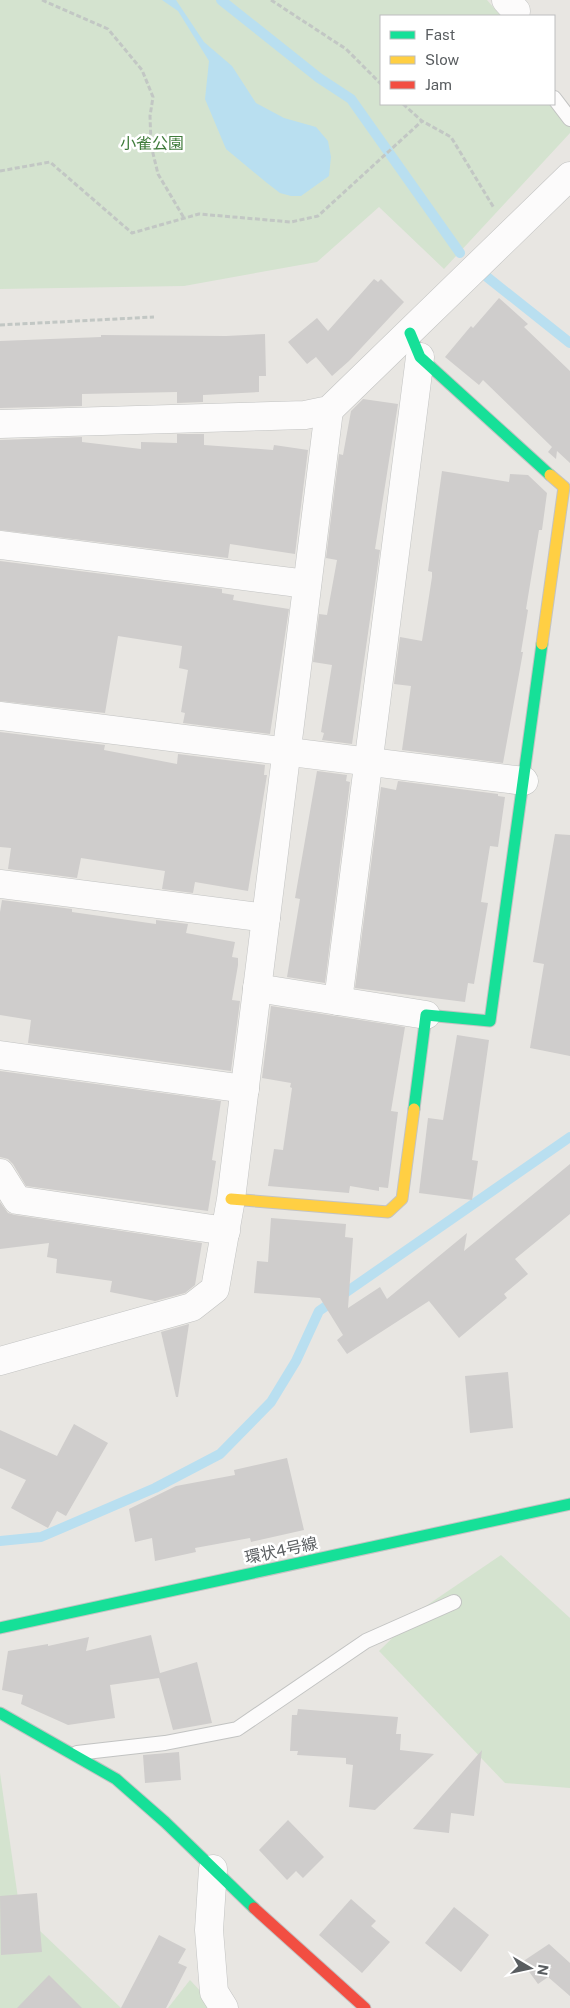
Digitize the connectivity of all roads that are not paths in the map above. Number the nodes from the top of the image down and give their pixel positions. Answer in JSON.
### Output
{"nodes":[{"id":1,"x":555,"y":99,"type":"edge"},
{"id":2,"x":570,"y":118,"type":"edge"},
{"id":3,"x":570,"y":176,"type":"edge"},
{"id":4,"x":415,"y":345,"type":"junction"},
{"id":5,"x":329,"y":410,"type":"junction"},
{"id":6,"x":0,"y":424,"type":"edge"},
{"id":7,"x":0,"y":545,"type":"edge"},
{"id":8,"x":307,"y":584,"type":"junction"},
{"id":9,"x":0,"y":716,"type":"edge"},
{"id":10,"x":286,"y":751,"type":"junction"},
{"id":11,"x":368,"y":762,"type":"junction"},
{"id":12,"x":524,"y":781,"type":"junction"},
{"id":13,"x":0,"y":884,"type":"edge"},
{"id":14,"x":266,"y":918,"type":"junction"},
{"id":15,"x":257,"y":988,"type":"junction"},
{"id":16,"x":338,"y":1001,"type":"junction"},
{"id":17,"x":426,"y":1015,"type":"junction"},
{"id":18,"x":0,"y":1055,"type":"edge"},
{"id":19,"x":245,"y":1089,"type":"junction"},
{"id":20,"x":0,"y":1173,"type":"edge"},
{"id":21,"x":231,"y":1199,"type":"junction"},
{"id":22,"x":226,"y":1231,"type":"junction"},
{"id":23,"x":0,"y":1361,"type":"edge"},
{"id":24,"x":570,"y":1504,"type":"edge"},
{"id":25,"x":454,"y":1602,"type":"dead end"},
{"id":26,"x":0,"y":1628,"type":"edge"},
{"id":27,"x":0,"y":1713,"type":"edge"},
{"id":28,"x":75,"y":1754,"type":"junction"},
{"id":29,"x":213,"y":1869,"type":"junction"},
{"id":30,"x":224,"y":2008,"type":"edge"},
{"id":31,"x":365,"y":2008,"type":"edge"}],
"edges":[{"from":1,"to":2,"type":"lane"},
{"from":3,"to":4,"type":"street"},
{"from":4,"to":5,"type":"street"},
{"from":4,"to":11,"type":"street"},
{"from":4,"to":12,"type":"street"},
{"from":5,"to":6,"type":"street"},
{"from":5,"to":8,"type":"street"},
{"from":7,"to":8,"type":"street"},
{"from":8,"to":10,"type":"street"},
{"from":9,"to":10,"type":"street"},
{"from":10,"to":11,"type":"street"},
{"from":10,"to":14,"type":"street"},
{"from":11,"to":12,"type":"street"},
{"from":11,"to":16,"type":"street"},
{"from":12,"to":17,"type":"street"},
{"from":13,"to":14,"type":"street"},
{"from":14,"to":15,"type":"street"},
{"from":15,"to":16,"type":"street"},
{"from":15,"to":19,"type":"street"},
{"from":16,"to":17,"type":"street"},
{"from":17,"to":21,"type":"street"},
{"from":18,"to":19,"type":"street"},
{"from":19,"to":21,"type":"street"},
{"from":20,"to":22,"type":"street"},
{"from":21,"to":22,"type":"street"},
{"from":22,"to":23,"type":"street"},
{"from":24,"to":26,"type":"street","name":"環状4号線"},
{"from":25,"to":28,"type":"lane"},
{"from":27,"to":28,"type":"street"},
{"from":28,"to":29,"type":"street"},
{"from":29,"to":30,"type":"street"},
{"from":29,"to":31,"type":"street"}]}
